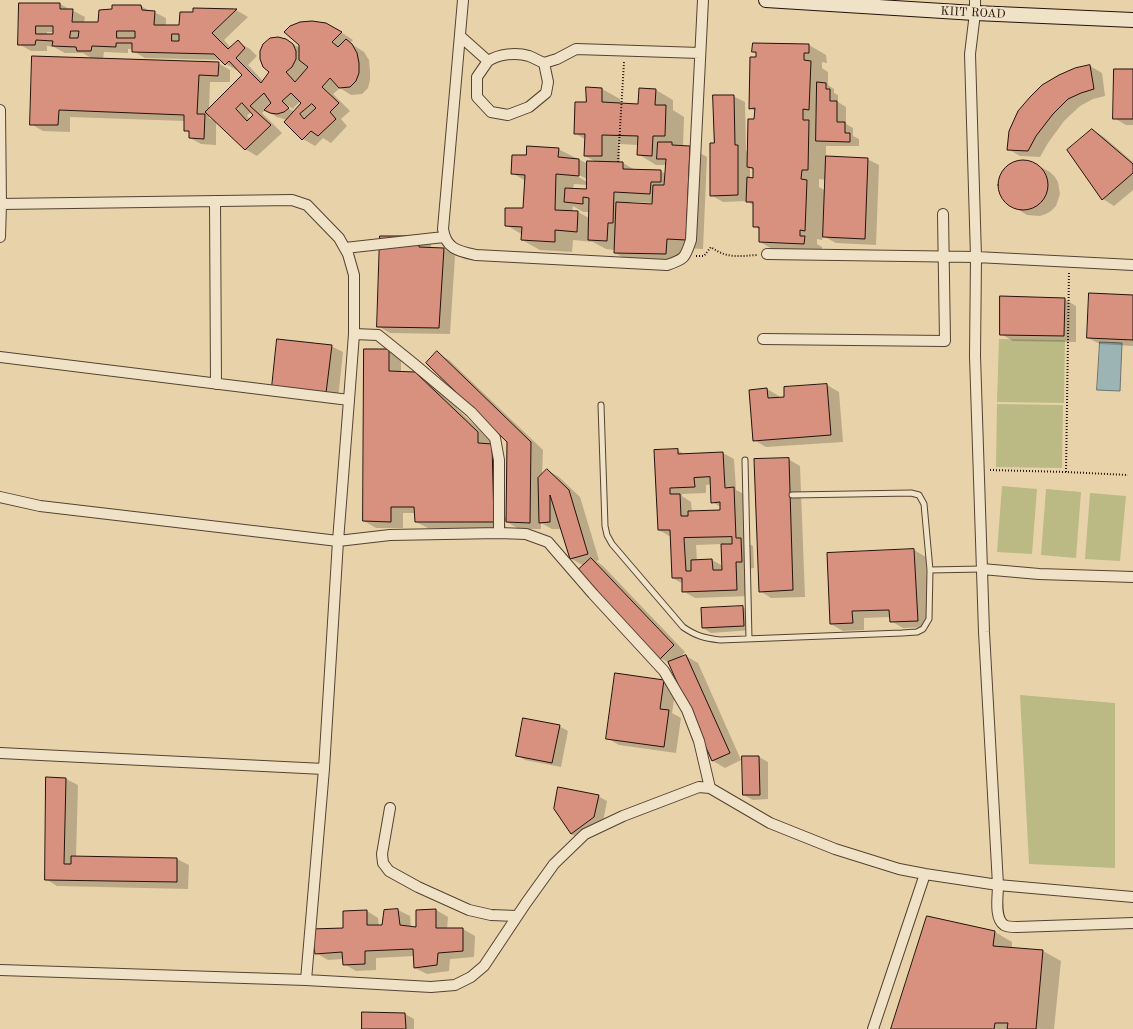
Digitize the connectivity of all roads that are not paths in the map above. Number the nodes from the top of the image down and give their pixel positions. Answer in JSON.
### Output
{"nodes":[{"id":1,"x":463,"y":0,"type":"edge"},
{"id":2,"x":703,"y":0,"type":"edge"},
{"id":3,"x":766,"y":0,"type":"edge"},
{"id":4,"x":975,"y":7,"type":"edge"},
{"id":5,"x":1133,"y":20,"type":"edge"},
{"id":6,"x":460,"y":36,"type":"junction"},
{"id":7,"x":700,"y":53,"type":"junction"},
{"id":8,"x":488,"y":61,"type":"junction"},
{"id":9,"x":544,"y":63,"type":"junction"},
{"id":10,"x":0,"y":110,"type":"edge"},
{"id":11,"x":215,"y":201,"type":"junction"},
{"id":12,"x":1,"y":204,"type":"edge"},
{"id":13,"x":943,"y":214,"type":"dead end"},
{"id":14,"x":0,"y":236,"type":"edge"},
{"id":15,"x":444,"y":237,"type":"junction"},
{"id":16,"x":345,"y":248,"type":"junction"},
{"id":17,"x":767,"y":254,"type":"road end"},
{"id":18,"x":945,"y":257,"type":"junction"},
{"id":19,"x":976,"y":257,"type":"junction"},
{"id":20,"x":1133,"y":265,"type":"edge"},
{"id":21,"x":354,"y":334,"type":"junction"},
{"id":22,"x":763,"y":339,"type":"dead end"},
{"id":23,"x":0,"y":357,"type":"edge"},
{"id":24,"x":216,"y":384,"type":"junction"},
{"id":25,"x":349,"y":400,"type":"junction"},
{"id":26,"x":601,"y":405,"type":"dead end"},
{"id":27,"x":744,"y":460,"type":"dead end"},
{"id":28,"x":792,"y":495,"type":"dead end"},
{"id":29,"x":0,"y":497,"type":"edge"},
{"id":30,"x":499,"y":533,"type":"junction"},
{"id":31,"x":338,"y":541,"type":"junction"},
{"id":32,"x":982,"y":569,"type":"junction"},
{"id":33,"x":930,"y":570,"type":"junction"},
{"id":34,"x":1133,"y":577,"type":"edge"},
{"id":35,"x":749,"y":638,"type":"junction"},
{"id":36,"x":0,"y":753,"type":"edge"},
{"id":37,"x":324,"y":769,"type":"junction"},
{"id":38,"x":710,"y":788,"type":"junction"},
{"id":39,"x":390,"y":808,"type":"dead end"},
{"id":40,"x":925,"y":874,"type":"junction"},
{"id":41,"x":998,"y":885,"type":"junction"},
{"id":42,"x":1133,"y":897,"type":"edge"},
{"id":43,"x":517,"y":916,"type":"junction"},
{"id":44,"x":1133,"y":923,"type":"edge"},
{"id":45,"x":0,"y":970,"type":"edge"},
{"id":46,"x":306,"y":980,"type":"junction"},
{"id":47,"x":873,"y":1029,"type":"edge"}],
"edges":[{"from":1,"to":6,"type":"street"},
{"from":2,"to":7,"type":"street"},
{"from":3,"to":4,"type":"main road","name":"KIIT ROAD"},
{"from":4,"to":5,"type":"main road","name":"KIIT ROAD"},
{"from":4,"to":19,"type":"street"},
{"from":6,"to":8,"type":"street"},
{"from":6,"to":15,"type":"street"},
{"from":7,"to":9,"type":"street"},
{"from":7,"to":15,"type":"street"},
{"from":8,"to":9,"type":"street"},
{"from":8,"to":9,"type":"street"},
{"from":10,"to":12,"type":"street"},
{"from":11,"to":12,"type":"street"},
{"from":11,"to":16,"type":"street"},
{"from":11,"to":24,"type":"street"},
{"from":12,"to":14,"type":"street"},
{"from":13,"to":18,"type":"street"},
{"from":15,"to":16,"type":"street"},
{"from":16,"to":21,"type":"street"},
{"from":17,"to":18,"type":"street"},
{"from":18,"to":19,"type":"street"},
{"from":18,"to":22,"type":"street"},
{"from":19,"to":20,"type":"street"},
{"from":19,"to":32,"type":"street"},
{"from":21,"to":25,"type":"street"},
{"from":21,"to":30,"type":"street"},
{"from":23,"to":24,"type":"street"},
{"from":24,"to":25,"type":"street"},
{"from":25,"to":31,"type":"street"},
{"from":26,"to":35,"type":"lane"},
{"from":27,"to":35,"type":"lane"},
{"from":28,"to":33,"type":"lane"},
{"from":29,"to":31,"type":"street"},
{"from":30,"to":31,"type":"street"},
{"from":30,"to":38,"type":"street"},
{"from":31,"to":37,"type":"street"},
{"from":32,"to":33,"type":"lane"},
{"from":32,"to":34,"type":"street"},
{"from":32,"to":41,"type":"street"},
{"from":33,"to":35,"type":"lane"},
{"from":36,"to":37,"type":"street"},
{"from":37,"to":46,"type":"street"},
{"from":38,"to":40,"type":"street"},
{"from":38,"to":43,"type":"street"},
{"from":39,"to":43,"type":"street"},
{"from":40,"to":41,"type":"street"},
{"from":40,"to":47,"type":"street"},
{"from":41,"to":42,"type":"street"},
{"from":41,"to":44,"type":"street"},
{"from":43,"to":46,"type":"street"},
{"from":45,"to":46,"type":"street"}]}
